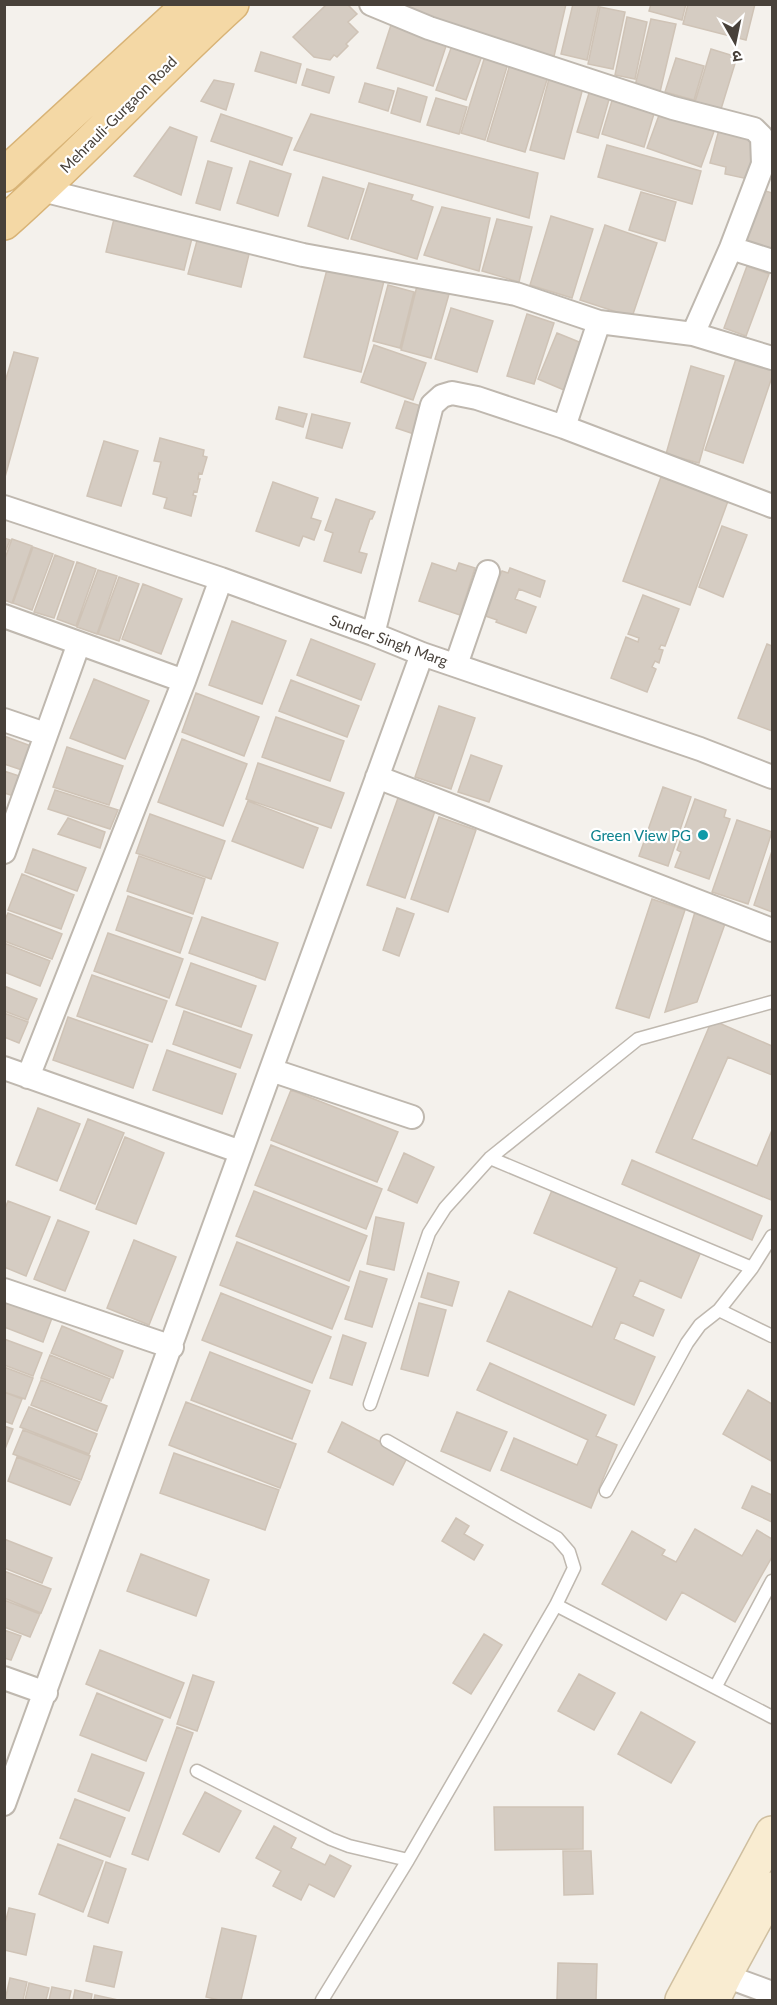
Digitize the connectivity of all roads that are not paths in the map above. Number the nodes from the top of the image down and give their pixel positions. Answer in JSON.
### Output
{"nodes":[{"id":1,"x":190,"y":4,"type":"edge"},
{"id":2,"x":232,"y":4,"type":"edge"},
{"id":3,"x":371,"y":4,"type":"edge"},
{"id":4,"x":4,"y":175,"type":"edge"},
{"id":5,"x":42,"y":190,"type":"junction"},
{"id":6,"x":4,"y":223,"type":"edge"},
{"id":7,"x":731,"y":248,"type":"junction"},
{"id":8,"x":772,"y":261,"type":"edge"},
{"id":9,"x":599,"y":322,"type":"junction"},
{"id":10,"x":693,"y":334,"type":"junction"},
{"id":11,"x":772,"y":358,"type":"edge"},
{"id":12,"x":564,"y":427,"type":"junction"},
{"id":13,"x":772,"y":506,"type":"edge"},
{"id":14,"x":4,"y":507,"type":"edge"},
{"id":15,"x":488,"y":572,"type":"dead end"},
{"id":16,"x":221,"y":579,"type":"junction"},
{"id":17,"x":4,"y":616,"type":"edge"},
{"id":18,"x":373,"y":634,"type":"junction"},
{"id":19,"x":79,"y":643,"type":"junction"},
{"id":20,"x":422,"y":654,"type":"junction"},
{"id":21,"x":456,"y":665,"type":"junction"},
{"id":22,"x":184,"y":681,"type":"junction"},
{"id":23,"x":4,"y":720,"type":"edge"},
{"id":24,"x":45,"y":734,"type":"junction"},
{"id":25,"x":376,"y":777,"type":"junction"},
{"id":26,"x":772,"y":777,"type":"edge"},
{"id":27,"x":4,"y":852,"type":"edge"},
{"id":28,"x":772,"y":930,"type":"edge"},
{"id":29,"x":772,"y":1002,"type":"edge"},
{"id":30,"x":4,"y":1068,"type":"edge"},
{"id":31,"x":271,"y":1070,"type":"junction"},
{"id":32,"x":28,"y":1077,"type":"junction"},
{"id":33,"x":412,"y":1117,"type":"dead end"},
{"id":34,"x":241,"y":1152,"type":"junction"},
{"id":35,"x":490,"y":1158,"type":"junction"},
{"id":36,"x":772,"y":1236,"type":"edge"},
{"id":37,"x":752,"y":1268,"type":"junction"},
{"id":38,"x":4,"y":1290,"type":"edge"},
{"id":39,"x":719,"y":1310,"type":"junction"},
{"id":40,"x":772,"y":1336,"type":"edge"},
{"id":41,"x":172,"y":1347,"type":"junction"},
{"id":42,"x":370,"y":1404,"type":"dead end"},
{"id":43,"x":387,"y":1441,"type":"dead end"},
{"id":44,"x":606,"y":1491,"type":"dead end"},
{"id":45,"x":772,"y":1581,"type":"edge"},
{"id":46,"x":556,"y":1605,"type":"junction"},
{"id":47,"x":4,"y":1678,"type":"edge"},
{"id":48,"x":716,"y":1686,"type":"junction"},
{"id":49,"x":46,"y":1693,"type":"junction"},
{"id":50,"x":772,"y":1717,"type":"edge"},
{"id":51,"x":197,"y":1771,"type":"dead end"},
{"id":52,"x":4,"y":1804,"type":"edge"},
{"id":53,"x":772,"y":1833,"type":"edge"},
{"id":54,"x":408,"y":1860,"type":"junction"},
{"id":55,"x":772,"y":1889,"type":"edge"},
{"id":56,"x":713,"y":1981,"type":"edge"},
{"id":57,"x":772,"y":1993,"type":"edge"},
{"id":58,"x":322,"y":2001,"type":"edge"},
{"id":59,"x":682,"y":2001,"type":"edge"}],
"edges":[{"from":1,"to":4,"type":"main road","name":"Mehrauli-Gurgaon Road"},
{"from":2,"to":5,"type":"main road","name":"Mehrauli-Gurgaon Road"},
{"from":3,"to":7,"type":"street"},
{"from":5,"to":6,"type":"main road","name":"Mehrauli-Gurgaon Road"},
{"from":5,"to":9,"type":"street"},
{"from":7,"to":8,"type":"street"},
{"from":7,"to":10,"type":"street"},
{"from":9,"to":10,"type":"street"},
{"from":9,"to":12,"type":"street"},
{"from":10,"to":11,"type":"street"},
{"from":12,"to":13,"type":"street"},
{"from":12,"to":18,"type":"street"},
{"from":14,"to":16,"type":"street","name":"Sunder Singh Marg"},
{"from":15,"to":21,"type":"street"},
{"from":16,"to":18,"type":"street","name":"Sunder Singh Marg"},
{"from":16,"to":22,"type":"street"},
{"from":17,"to":19,"type":"street"},
{"from":18,"to":20,"type":"street","name":"Sunder Singh Marg"},
{"from":19,"to":22,"type":"street"},
{"from":19,"to":24,"type":"street"},
{"from":20,"to":21,"type":"street","name":"Sunder Singh Marg"},
{"from":20,"to":25,"type":"street"},
{"from":21,"to":26,"type":"street","name":"Sunder Singh Marg"},
{"from":22,"to":32,"type":"street"},
{"from":23,"to":24,"type":"street"},
{"from":24,"to":27,"type":"street"},
{"from":25,"to":28,"type":"street"},
{"from":25,"to":31,"type":"street"},
{"from":29,"to":35,"type":"lane"},
{"from":30,"to":32,"type":"street"},
{"from":31,"to":33,"type":"street"},
{"from":31,"to":34,"type":"street"},
{"from":32,"to":34,"type":"street"},
{"from":34,"to":41,"type":"street"},
{"from":35,"to":37,"type":"lane"},
{"from":35,"to":42,"type":"lane"},
{"from":36,"to":37,"type":"lane"},
{"from":37,"to":39,"type":"lane"},
{"from":38,"to":41,"type":"street"},
{"from":39,"to":40,"type":"lane"},
{"from":39,"to":44,"type":"lane"},
{"from":41,"to":49,"type":"street"},
{"from":43,"to":46,"type":"lane"},
{"from":45,"to":48,"type":"lane"},
{"from":46,"to":48,"type":"lane"},
{"from":46,"to":54,"type":"lane"},
{"from":47,"to":49,"type":"street"},
{"from":48,"to":50,"type":"lane"},
{"from":49,"to":52,"type":"street"},
{"from":51,"to":54,"type":"lane"},
{"from":53,"to":56,"type":"main road"},
{"from":54,"to":58,"type":"lane"},
{"from":55,"to":56,"type":"main road"},
{"from":56,"to":57,"type":"street"},
{"from":56,"to":59,"type":"main road"}]}
